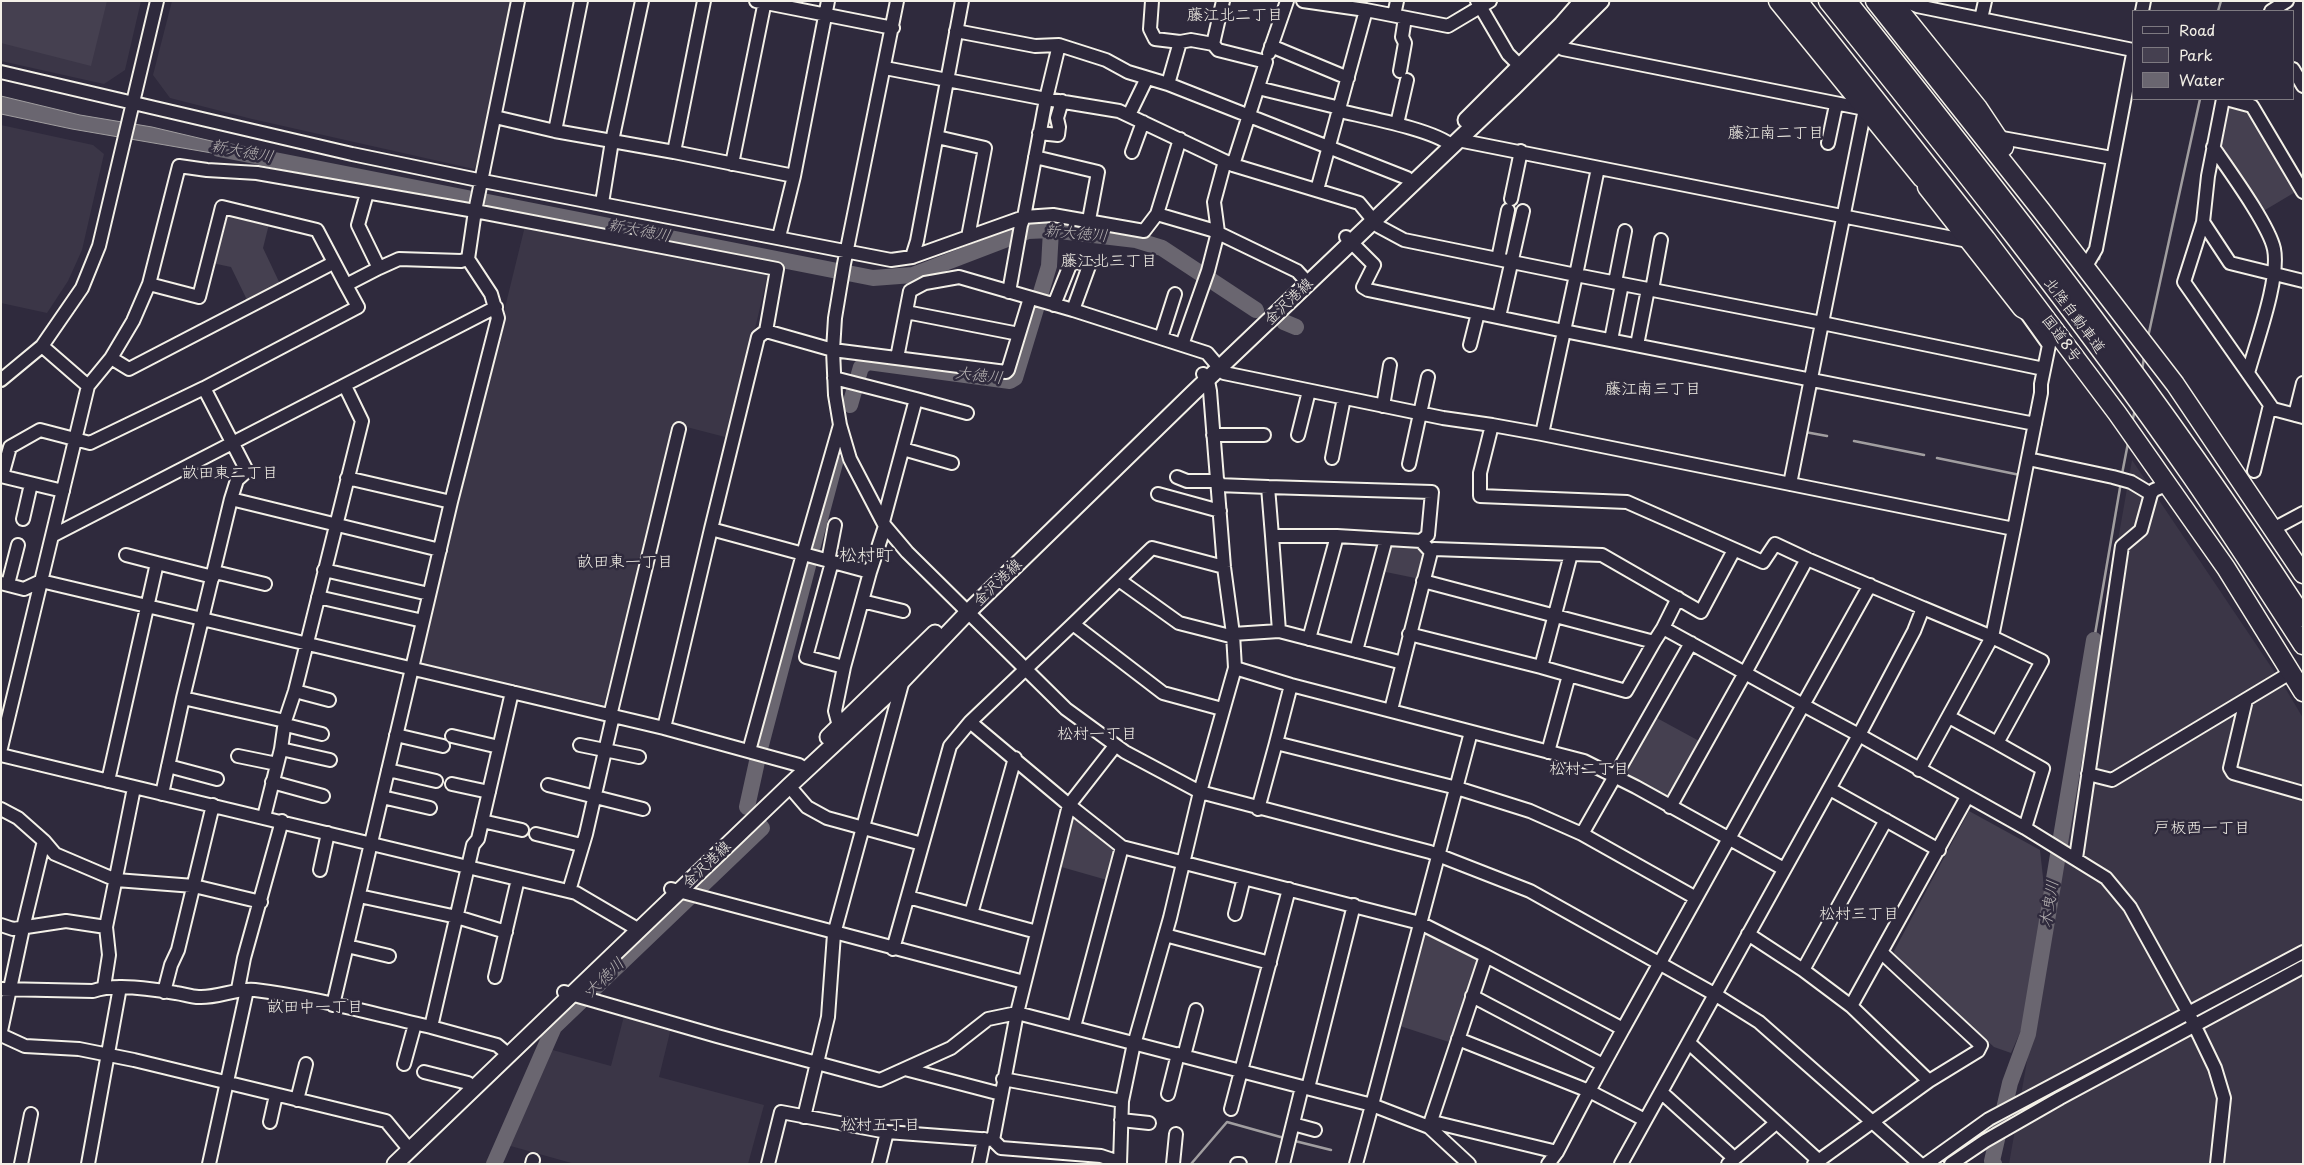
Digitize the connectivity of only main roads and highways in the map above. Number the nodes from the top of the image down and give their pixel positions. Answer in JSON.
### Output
{"nodes":[{"id":1,"x":1582,"y":1,"type":"edge"},
{"id":2,"x":1601,"y":1,"type":"edge"},
{"id":3,"x":1778,"y":1,"type":"edge"},
{"id":4,"x":1798,"y":1,"type":"edge"},
{"id":5,"x":1828,"y":1,"type":"edge"},
{"id":6,"x":1848,"y":1,"type":"edge"},
{"id":7,"x":1875,"y":1,"type":"edge"},
{"id":8,"x":1892,"y":1,"type":"edge"},
{"id":9,"x":1523,"y":69,"type":"junction"},
{"id":10,"x":1922,"y":178,"type":"junction"},
{"id":11,"x":2019,"y":182,"type":"junction"},
{"id":12,"x":1986,"y":239,"type":"junction"},
{"id":13,"x":2049,"y":322,"type":"junction"},
{"id":14,"x":2303,"y":574,"type":"edge"},
{"id":15,"x":964,"y":609,"type":"junction"},
{"id":16,"x":2303,"y":618,"type":"edge"},
{"id":17,"x":2303,"y":645,"type":"edge"},
{"id":18,"x":2303,"y":692,"type":"edge"},
{"id":19,"x":843,"y":729,"type":"junction"},
{"id":20,"x":803,"y":767,"type":"junction"},
{"id":21,"x":684,"y":892,"type":"junction"},
{"id":22,"x":407,"y":1146,"type":"junction"},
{"id":23,"x":383,"y":1164,"type":"edge"},
{"id":24,"x":394,"y":1164,"type":"edge"}],
"edges":[{"from":1,"to":9,"type":"main road","name":"金沢港線"},
{"from":2,"to":9,"type":"main road","name":"金沢港線"},
{"from":3,"to":10,"type":"highway"},
{"from":4,"to":12,"type":"highway","name":"国道8号"},
{"from":5,"to":17,"type":"highway","name":"北陸自動車道"},
{"from":6,"to":16,"type":"highway","name":"北陸自動車道"},
{"from":7,"to":11,"type":"highway"},
{"from":8,"to":11,"type":"highway"},
{"from":9,"to":15,"type":"main road","name":"金沢港線"},
{"from":10,"to":12,"type":"highway"},
{"from":10,"to":13,"type":"highway"},
{"from":11,"to":14,"type":"highway"},
{"from":12,"to":13,"type":"highway","name":"国道8号"},
{"from":13,"to":18,"type":"highway","name":"国道8号"},
{"from":15,"to":19,"type":"main road","name":"金沢港線"},
{"from":15,"to":19,"type":"main road","name":"金沢港線"},
{"from":19,"to":20,"type":"main road","name":"金沢港線"},
{"from":20,"to":21,"type":"main road","name":"金沢港線"},
{"from":20,"to":21,"type":"main road","name":"金沢港線"},
{"from":21,"to":22,"type":"main road","name":"金沢港線"},
{"from":22,"to":23,"type":"main road","name":"金沢港線"},
{"from":22,"to":24,"type":"main road","name":"金沢港線"}]}
